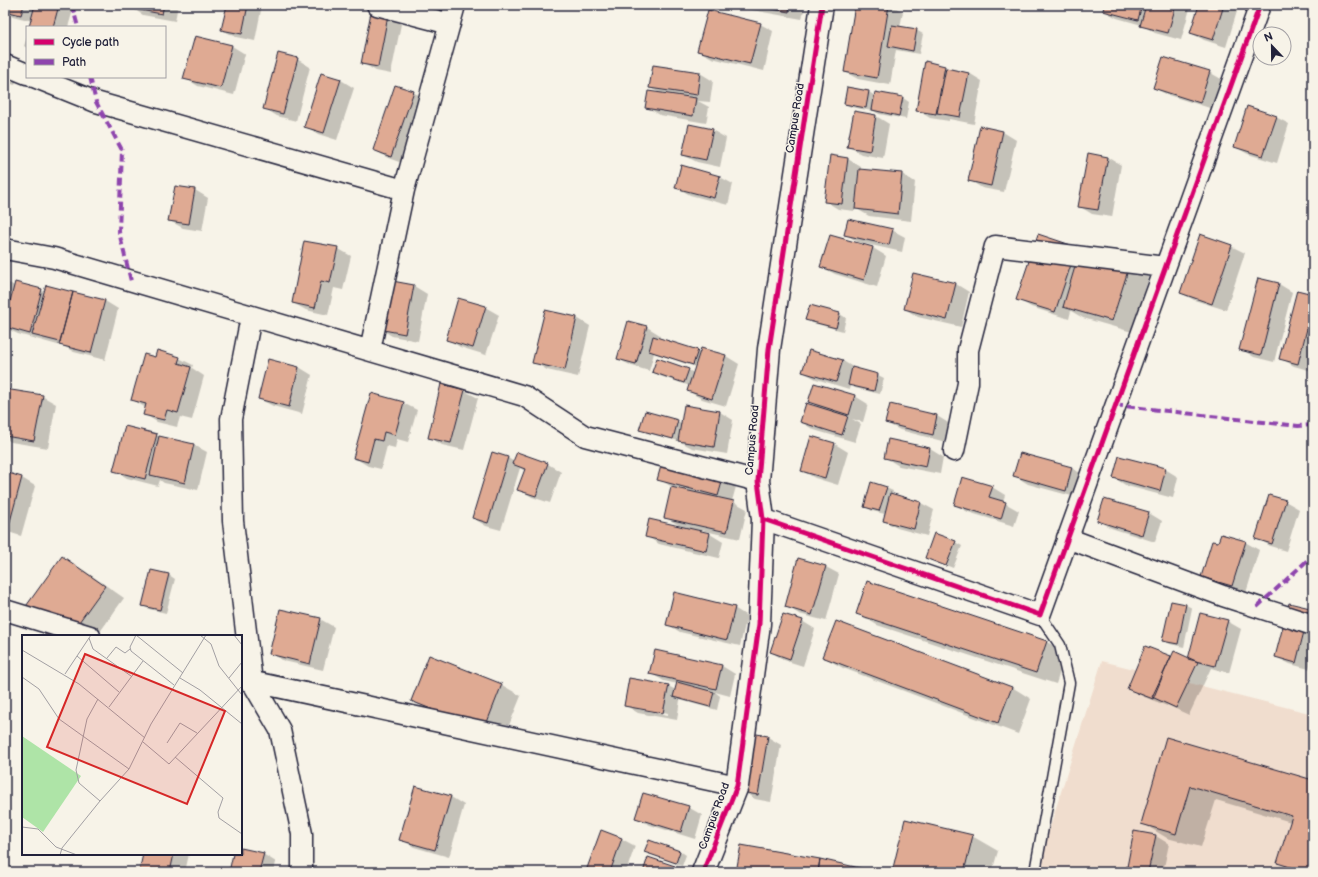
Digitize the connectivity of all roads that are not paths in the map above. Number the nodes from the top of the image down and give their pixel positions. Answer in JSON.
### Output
{"nodes":[{"id":1,"x":377,"y":5,"type":"edge"},
{"id":2,"x":822,"y":5,"type":"edge"},
{"id":3,"x":1260,"y":5,"type":"edge"},
{"id":4,"x":453,"y":14,"type":"edge"},
{"id":5,"x":5,"y":65,"type":"edge"},
{"id":6,"x":26,"y":74,"type":"edge"},
{"id":7,"x":36,"y":78,"type":"edge"},
{"id":8,"x":404,"y":190,"type":"junction"},
{"id":9,"x":5,"y":248,"type":"edge"},
{"id":10,"x":1165,"y":267,"type":"junction"},
{"id":11,"x":251,"y":317,"type":"junction"},
{"id":12,"x":370,"y":350,"type":"junction"},
{"id":13,"x":954,"y":451,"type":"dead end"},
{"id":14,"x":758,"y":481,"type":"junction"},
{"id":15,"x":763,"y":519,"type":"junction"},
{"id":16,"x":1067,"y":538,"type":"junction"},
{"id":17,"x":5,"y":610,"type":"edge"},
{"id":18,"x":1040,"y":615,"type":"junction"},
{"id":19,"x":1313,"y":625,"type":"edge"},
{"id":20,"x":87,"y":635,"type":"edge"},
{"id":21,"x":246,"y":681,"type":"edge"},
{"id":22,"x":737,"y":786,"type":"junction"},
{"id":23,"x":302,"y":872,"type":"edge"},
{"id":24,"x":703,"y":872,"type":"edge"},
{"id":25,"x":1035,"y":872,"type":"edge"}],
"edges":[{"from":1,"to":4,"type":"street"},
{"from":2,"to":14,"type":"street","name":"Campus Road"},
{"from":3,"to":10,"type":"street"},
{"from":4,"to":8,"type":"street"},
{"from":5,"to":6,"type":"street"},
{"from":7,"to":8,"type":"street"},
{"from":8,"to":12,"type":"street"},
{"from":9,"to":11,"type":"street"},
{"from":10,"to":13,"type":"street"},
{"from":10,"to":16,"type":"street"},
{"from":11,"to":12,"type":"street"},
{"from":11,"to":21,"type":"street"},
{"from":12,"to":14,"type":"street"},
{"from":14,"to":15,"type":"street","name":"Campus Road"},
{"from":15,"to":18,"type":"street"},
{"from":15,"to":22,"type":"street","name":"Campus Road"},
{"from":16,"to":18,"type":"street"},
{"from":16,"to":19,"type":"street"},
{"from":17,"to":20,"type":"street"},
{"from":18,"to":25,"type":"lane"},
{"from":21,"to":22,"type":"street"},
{"from":21,"to":23,"type":"street"},
{"from":22,"to":24,"type":"street","name":"Campus Road"}]}
